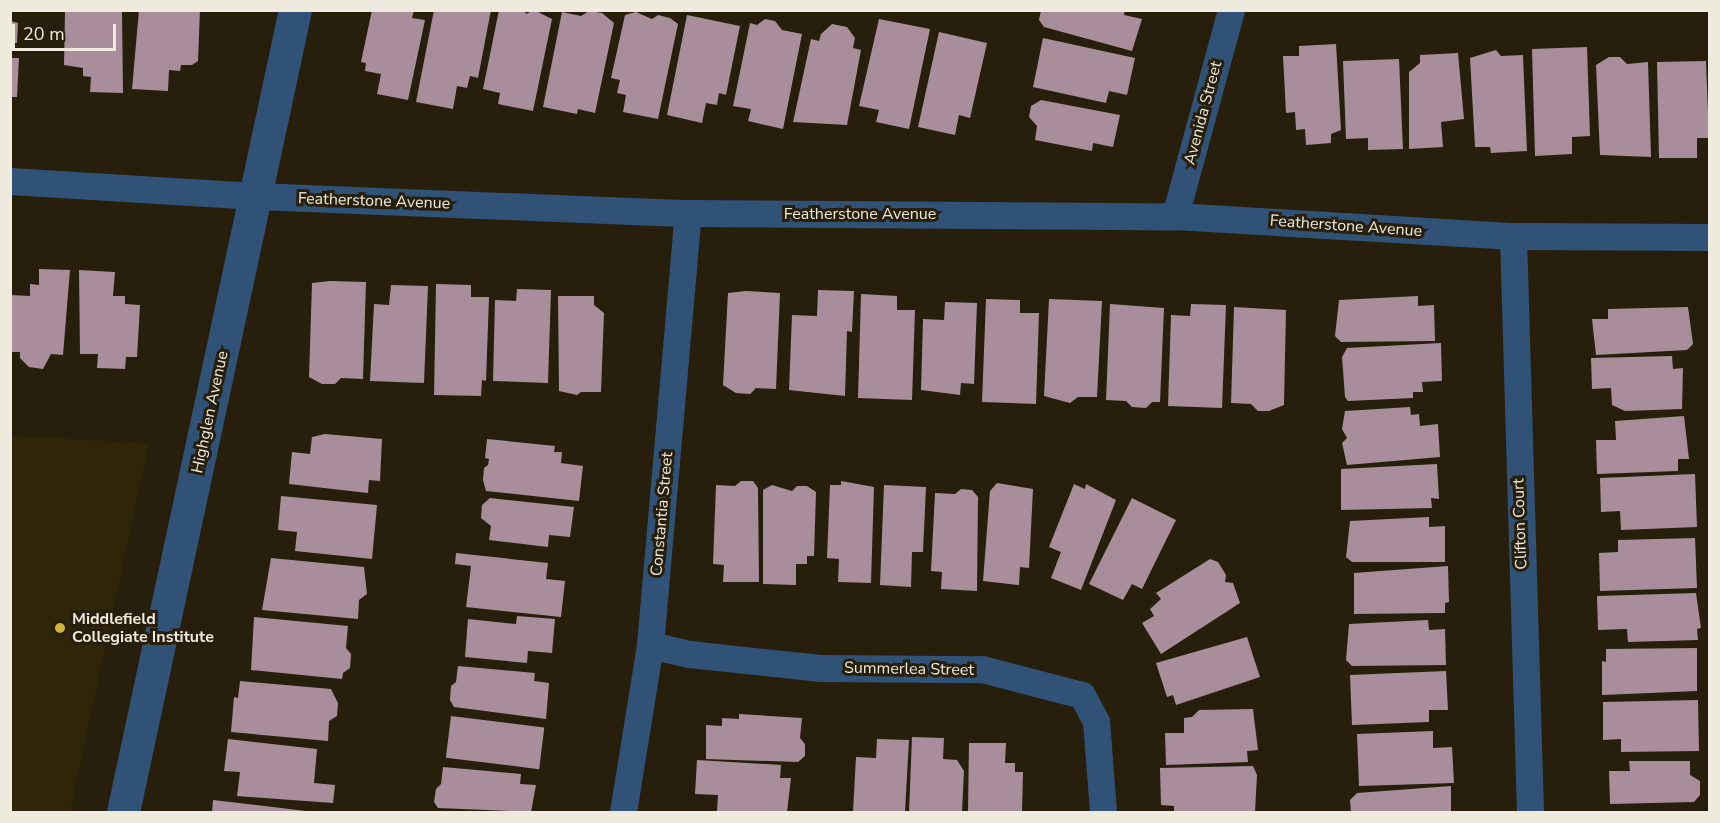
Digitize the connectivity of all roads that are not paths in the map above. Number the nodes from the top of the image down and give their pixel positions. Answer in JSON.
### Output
{"nodes":[{"id":1,"x":295,"y":10,"type":"edge"},
{"id":2,"x":1231,"y":10,"type":"edge"},
{"id":3,"x":10,"y":180,"type":"edge"},
{"id":4,"x":257,"y":196,"type":"junction"},
{"id":5,"x":688,"y":213,"type":"junction"},
{"id":6,"x":1175,"y":216,"type":"junction"},
{"id":7,"x":1513,"y":236,"type":"junction"},
{"id":8,"x":1710,"y":237,"type":"edge"},
{"id":9,"x":650,"y":645,"type":"junction"},
{"id":10,"x":123,"y":813,"type":"edge"},
{"id":11,"x":623,"y":813,"type":"edge"},
{"id":12,"x":1103,"y":813,"type":"edge"},
{"id":13,"x":1530,"y":813,"type":"edge"}],
"edges":[{"from":1,"to":4,"type":"street","name":"Highglen Avenue"},
{"from":2,"to":6,"type":"street","name":"Avenida Street"},
{"from":3,"to":4,"type":"street","name":"Featherstone Avenue"},
{"from":4,"to":5,"type":"street","name":"Featherstone Avenue"},
{"from":4,"to":10,"type":"street","name":"Highglen Avenue"},
{"from":5,"to":6,"type":"street","name":"Featherstone Avenue"},
{"from":5,"to":9,"type":"street","name":"Constantia Street"},
{"from":6,"to":7,"type":"street","name":"Featherstone Avenue"},
{"from":7,"to":8,"type":"street","name":"Featherstone Avenue"},
{"from":7,"to":13,"type":"street","name":"Clifton Court"},
{"from":9,"to":11,"type":"street","name":"Constantia Street"},
{"from":9,"to":12,"type":"street","name":"Summerlea Street"}]}
